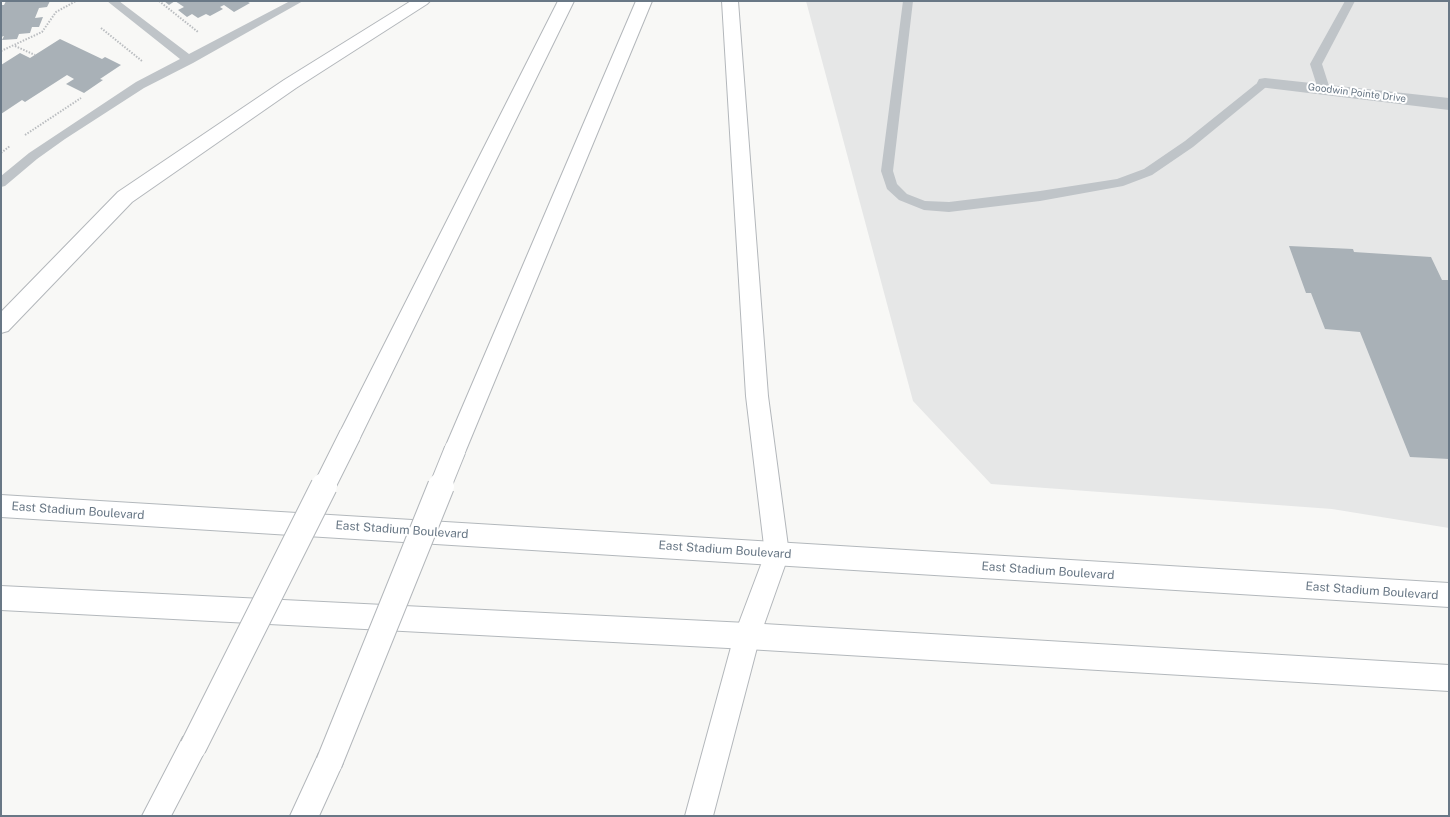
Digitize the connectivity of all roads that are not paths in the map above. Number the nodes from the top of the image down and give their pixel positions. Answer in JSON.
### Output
{"nodes":[{"id":1,"x":112,"y":1,"type":"edge"},
{"id":2,"x":298,"y":1,"type":"edge"},
{"id":3,"x":422,"y":1,"type":"edge"},
{"id":4,"x":566,"y":1,"type":"edge"},
{"id":5,"x":644,"y":1,"type":"edge"},
{"id":6,"x":730,"y":1,"type":"edge"},
{"id":7,"x":908,"y":1,"type":"edge"},
{"id":8,"x":1350,"y":1,"type":"edge"},
{"id":9,"x":189,"y":60,"type":"junction"},
{"id":10,"x":1265,"y":83,"type":"joint"},
{"id":11,"x":1324,"y":89,"type":"junction"},
{"id":12,"x":1449,"y":104,"type":"edge"},
{"id":13,"x":1,"y":183,"type":"edge"},
{"id":14,"x":1,"y":325,"type":"edge"},
{"id":15,"x":1,"y":506,"type":"edge"},
{"id":16,"x":777,"y":554,"type":"junction"},
{"id":17,"x":1449,"y":596,"type":"edge"},
{"id":18,"x":1,"y":598,"type":"edge"},
{"id":19,"x":747,"y":636,"type":"junction"},
{"id":20,"x":1449,"y":678,"type":"edge"},
{"id":21,"x":156,"y":816,"type":"edge"},
{"id":22,"x":304,"y":816,"type":"edge"},
{"id":23,"x":699,"y":816,"type":"edge"}],
"edges":[{"from":1,"to":9,"type":"lane"},
{"from":2,"to":9,"type":"lane"},
{"from":3,"to":14,"type":"main road"},
{"from":4,"to":21,"type":"main road","bridge":true},
{"from":5,"to":22,"type":"main road","bridge":true},
{"from":6,"to":16,"type":"main road"},
{"from":7,"to":10,"type":"lane"},
{"from":8,"to":11,"type":"lane"},
{"from":9,"to":13,"type":"lane"},
{"from":10,"to":11,"type":"street","name":"Goodwin Pointe Drive"},
{"from":11,"to":12,"type":"street","name":"Goodwin Pointe Drive"},
{"from":15,"to":16,"type":"main road","name":"East Stadium Boulevard"},
{"from":16,"to":17,"type":"main road","name":"East Stadium Boulevard"},
{"from":16,"to":19,"type":"main road"},
{"from":18,"to":19,"type":"main road"},
{"from":19,"to":20,"type":"main road"},
{"from":19,"to":23,"type":"main road"}]}
